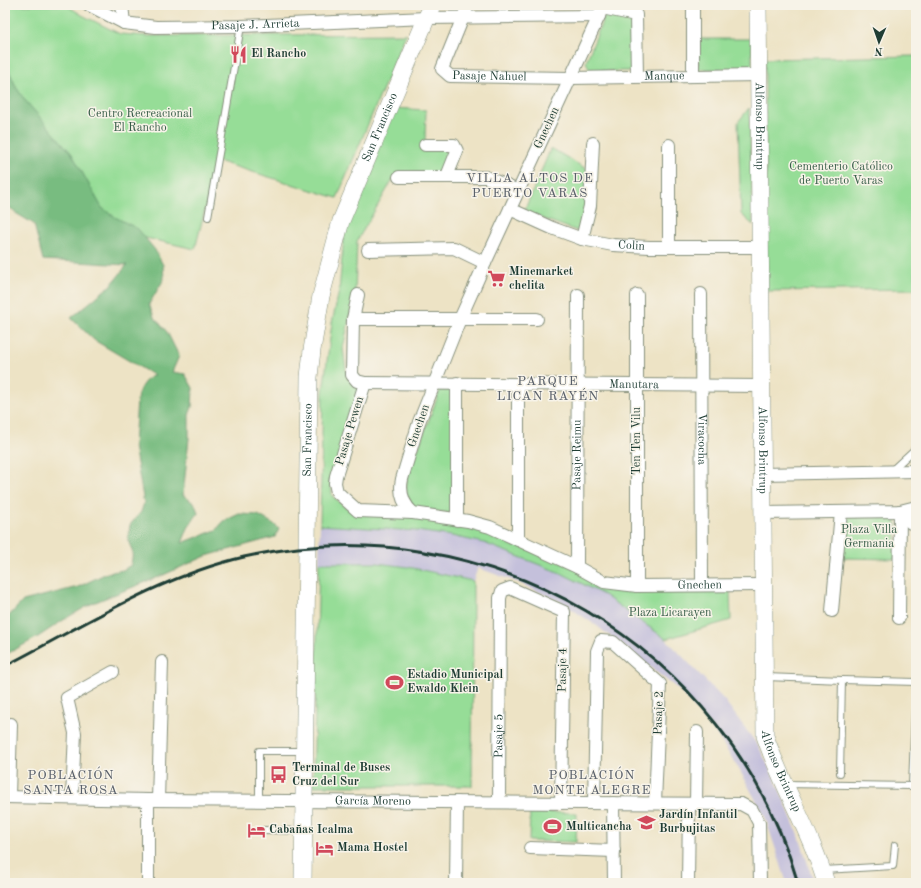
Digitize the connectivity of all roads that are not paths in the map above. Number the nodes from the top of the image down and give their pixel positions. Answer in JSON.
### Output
{"nodes":[{"id":1,"x":89,"y":5,"type":"edge"},
{"id":2,"x":122,"y":5,"type":"edge"},
{"id":3,"x":468,"y":5,"type":"edge"},
{"id":4,"x":693,"y":5,"type":"edge"},
{"id":5,"x":758,"y":5,"type":"edge"},
{"id":6,"x":529,"y":10,"type":"edge"},
{"id":7,"x":601,"y":10,"type":"edge"},
{"id":8,"x":429,"y":12,"type":"edge"},
{"id":9,"x":463,"y":18,"type":"junction"},
{"id":10,"x":124,"y":23,"type":"junction"},
{"id":11,"x":241,"y":26,"type":"junction"},
{"id":12,"x":693,"y":75,"type":"junction"},
{"id":13,"x":759,"y":75,"type":"junction"},
{"id":14,"x":637,"y":76,"type":"junction"},
{"id":15,"x":571,"y":78,"type":"junction"},
{"id":16,"x":593,"y":143,"type":"dead end"},
{"id":17,"x":426,"y":145,"type":"dead end"},
{"id":18,"x":669,"y":146,"type":"dead end"},
{"id":19,"x":447,"y":176,"type":"junction"},
{"id":20,"x":399,"y":177,"type":"dead end"},
{"id":21,"x":518,"y":191,"type":"junction"},
{"id":22,"x":510,"y":209,"type":"junction"},
{"id":23,"x":208,"y":217,"type":"dead end"},
{"id":24,"x":582,"y":239,"type":"junction"},
{"id":25,"x":760,"y":246,"type":"junction"},
{"id":26,"x":669,"y":247,"type":"junction"},
{"id":27,"x":368,"y":250,"type":"dead end"},
{"id":28,"x":485,"y":263,"type":"junction"},
{"id":29,"x":701,"y":294,"type":"dead end"},
{"id":30,"x":358,"y":295,"type":"dead end"},
{"id":31,"x":578,"y":295,"type":"dead end"},
{"id":32,"x":637,"y":295,"type":"dead end"},
{"id":33,"x":353,"y":319,"type":"junction"},
{"id":34,"x":460,"y":319,"type":"junction"},
{"id":35,"x":537,"y":319,"type":"dead end"},
{"id":36,"x":365,"y":383,"type":"junction"},
{"id":37,"x":435,"y":383,"type":"junction"},
{"id":38,"x":457,"y":383,"type":"junction"},
{"id":39,"x":518,"y":384,"type":"junction"},
{"id":40,"x":578,"y":384,"type":"junction"},
{"id":41,"x":637,"y":385,"type":"junction"},
{"id":42,"x":701,"y":385,"type":"junction"},
{"id":43,"x":762,"y":386,"type":"junction"},
{"id":44,"x":916,"y":448,"type":"edge"},
{"id":45,"x":916,"y":471,"type":"edge"},
{"id":46,"x":890,"y":472,"type":"junction"},
{"id":47,"x":762,"y":474,"type":"junction"},
{"id":48,"x":916,"y":507,"type":"edge"},
{"id":49,"x":900,"y":511,"type":"junction"},
{"id":50,"x":840,"y":512,"type":"junction"},
{"id":51,"x":413,"y":513,"type":"junction"},
{"id":52,"x":763,"y":513,"type":"junction"},
{"id":53,"x":457,"y":520,"type":"junction"},
{"id":54,"x":916,"y":524,"type":"edge"},
{"id":55,"x":518,"y":540,"type":"junction"},
{"id":56,"x":577,"y":567,"type":"junction"},
{"id":57,"x":702,"y":585,"type":"junction"},
{"id":58,"x":764,"y":585,"type":"junction"},
{"id":59,"x":638,"y":586,"type":"junction"},
{"id":60,"x":500,"y":598,"type":"joint"},
{"id":61,"x":832,"y":611,"type":"dead end"},
{"id":62,"x":899,"y":618,"type":"dead end"},
{"id":63,"x":162,"y":662,"type":"dead end"},
{"id":64,"x":113,"y":672,"type":"dead end"},
{"id":65,"x":764,"y":677,"type":"junction"},
{"id":66,"x":842,"y":680,"type":"junction"},
{"id":67,"x":916,"y":683,"type":"edge"},
{"id":68,"x":11,"y":724,"type":"dead end"},
{"id":69,"x":697,"y":732,"type":"dead end"},
{"id":70,"x":304,"y":751,"type":"junction"},
{"id":71,"x":840,"y":773,"type":"dead end"},
{"id":72,"x":784,"y":784,"type":"junction"},
{"id":73,"x":7,"y":797,"type":"edge"},
{"id":74,"x":72,"y":798,"type":"junction"},
{"id":75,"x":153,"y":800,"type":"junction"},
{"id":76,"x":259,"y":800,"type":"junction"},
{"id":77,"x":304,"y":801,"type":"junction"},
{"id":78,"x":457,"y":802,"type":"junction"},
{"id":79,"x":499,"y":802,"type":"junction"},
{"id":80,"x":561,"y":803,"type":"junction"},
{"id":81,"x":594,"y":803,"type":"junction"},
{"id":82,"x":613,"y":803,"type":"junction"},
{"id":83,"x":655,"y":804,"type":"junction"},
{"id":84,"x":693,"y":804,"type":"junction"},
{"id":85,"x":264,"y":830,"type":"dead end"},
{"id":86,"x":303,"y":831,"type":"junction"},
{"id":87,"x":895,"y":845,"type":"dead end"},
{"id":88,"x":530,"y":848,"type":"dead end"},
{"id":89,"x":614,"y":851,"type":"junction"},
{"id":90,"x":824,"y":877,"type":"edge"},
{"id":91,"x":148,"y":883,"type":"edge"},
{"id":92,"x":303,"y":883,"type":"edge"},
{"id":93,"x":456,"y":883,"type":"edge"},
{"id":94,"x":614,"y":883,"type":"edge"},
{"id":95,"x":688,"y":883,"type":"edge"},
{"id":96,"x":760,"y":883,"type":"edge"}],
"edges":[{"from":1,"to":10,"type":"street","name":"Pasaje J. Arrieta"},
{"from":2,"to":10,"type":"street"},
{"from":3,"to":9,"type":"street"},
{"from":4,"to":12,"type":"street"},
{"from":5,"to":13,"type":"main road","name":"Alfonso Brintrup"},
{"from":6,"to":7,"type":"street","name":"Pasaje J. Arrieta"},
{"from":6,"to":9,"type":"street","name":"Pasaje J. Arrieta"},
{"from":7,"to":14,"type":"street","name":"Pasaje J. Arrieta"},
{"from":7,"to":15,"type":"street","name":"Gnechen"},
{"from":8,"to":9,"type":"street","name":"Pasaje J. Arrieta"},
{"from":8,"to":11,"type":"street","name":"Pasaje J. Arrieta"},
{"from":8,"to":70,"type":"main road","name":"San Francisco"},
{"from":9,"to":15,"type":"street","name":"Pasaje Nahuel"},
{"from":10,"to":11,"type":"street","name":"Pasaje J. Arrieta"},
{"from":11,"to":23,"type":"lane"},
{"from":12,"to":13,"type":"street","name":"Manque"},
{"from":12,"to":14,"type":"street","name":"Manque"},
{"from":13,"to":25,"type":"main road","name":"Alfonso Brintrup"},
{"from":14,"to":15,"type":"street","name":"Manque"},
{"from":15,"to":21,"type":"street","name":"Gnechen"},
{"from":16,"to":24,"type":"street"},
{"from":17,"to":19,"type":"street"},
{"from":18,"to":26,"type":"street"},
{"from":19,"to":20,"type":"street"},
{"from":19,"to":21,"type":"street"},
{"from":21,"to":22,"type":"street","name":"Gnechen"},
{"from":22,"to":24,"type":"street","name":"Colin"},
{"from":22,"to":28,"type":"street","name":"Gnechen"},
{"from":24,"to":26,"type":"street","name":"Colin"},
{"from":25,"to":26,"type":"street","name":"Colin"},
{"from":25,"to":43,"type":"main road","name":"Alfonso Brintrup"},
{"from":27,"to":28,"type":"street"},
{"from":28,"to":34,"type":"street","name":"Gnechen"},
{"from":29,"to":42,"type":"street","name":"Viracocha"},
{"from":30,"to":33,"type":"street","name":"Pasaje Pewen"},
{"from":31,"to":40,"type":"street","name":"Pasaje Reimu"},
{"from":32,"to":41,"type":"street","name":"Ten Ten Vilu"},
{"from":33,"to":34,"type":"street"},
{"from":33,"to":36,"type":"street","name":"Pasaje Pewen"},
{"from":34,"to":35,"type":"street"},
{"from":34,"to":37,"type":"street","name":"Gnechen"},
{"from":36,"to":37,"type":"street","name":"Manutara"},
{"from":36,"to":51,"type":"street","name":"Pasaje Pewen"},
{"from":37,"to":38,"type":"street","name":"Manutara"},
{"from":37,"to":51,"type":"street","name":"Gnechen"},
{"from":38,"to":39,"type":"street","name":"Manutara"},
{"from":38,"to":53,"type":"street"},
{"from":39,"to":40,"type":"street","name":"Manutara"},
{"from":39,"to":55,"type":"street"},
{"from":40,"to":41,"type":"street","name":"Manutara"},
{"from":40,"to":56,"type":"street","name":"Pasaje Reimu"},
{"from":41,"to":42,"type":"street","name":"Manutara"},
{"from":41,"to":59,"type":"street","name":"Ten Ten Vilu"},
{"from":42,"to":43,"type":"street","name":"Manutara"},
{"from":42,"to":57,"type":"street","name":"Viracocha"},
{"from":43,"to":47,"type":"main road","name":"Alfonso Brintrup"},
{"from":44,"to":46,"type":"lane"},
{"from":45,"to":46,"type":"street"},
{"from":46,"to":47,"type":"street"},
{"from":47,"to":52,"type":"main road","name":"Alfonso Brintrup"},
{"from":48,"to":49,"type":"street"},
{"from":49,"to":50,"type":"street"},
{"from":49,"to":54,"type":"street"},
{"from":49,"to":62,"type":"street"},
{"from":50,"to":52,"type":"street"},
{"from":50,"to":61,"type":"street"},
{"from":51,"to":53,"type":"street","name":"Gnechen"},
{"from":52,"to":58,"type":"main road","name":"Alfonso Brintrup"},
{"from":53,"to":55,"type":"street","name":"Gnechen"},
{"from":55,"to":56,"type":"street","name":"Gnechen"},
{"from":56,"to":59,"type":"street","name":"Gnechen"},
{"from":57,"to":58,"type":"street","name":"Gnechen"},
{"from":57,"to":59,"type":"street","name":"Gnechen"},
{"from":58,"to":65,"type":"main road","name":"Alfonso Brintrup"},
{"from":60,"to":79,"type":"street","name":"Pasaje 5"},
{"from":60,"to":80,"type":"street","name":"Pasaje 4"},
{"from":63,"to":75,"type":"street"},
{"from":64,"to":74,"type":"street"},
{"from":65,"to":66,"type":"lane"},
{"from":65,"to":72,"type":"main road","name":"Alfonso Brintrup"},
{"from":66,"to":67,"type":"lane"},
{"from":66,"to":71,"type":"lane"},
{"from":67,"to":72,"type":"lane"},
{"from":68,"to":73,"type":"street"},
{"from":69,"to":84,"type":"street"},
{"from":70,"to":76,"type":"lane"},
{"from":70,"to":77,"type":"main road","name":"San Francisco"},
{"from":72,"to":90,"type":"main road","name":"Alfonso Brintrup"},
{"from":73,"to":74,"type":"street","name":"García Moreno"},
{"from":74,"to":75,"type":"street","name":"García Moreno"},
{"from":75,"to":76,"type":"street","name":"García Moreno"},
{"from":75,"to":91,"type":"street"},
{"from":76,"to":77,"type":"street","name":"García Moreno"},
{"from":77,"to":78,"type":"street","name":"García Moreno"},
{"from":77,"to":86,"type":"main road","name":"San Francisco"},
{"from":78,"to":79,"type":"street","name":"García Moreno"},
{"from":78,"to":93,"type":"street"},
{"from":79,"to":80,"type":"street","name":"García Moreno"},
{"from":80,"to":81,"type":"street","name":"García Moreno"},
{"from":81,"to":82,"type":"street","name":"García Moreno"},
{"from":81,"to":83,"type":"street","name":"Pasaje 2"},
{"from":82,"to":83,"type":"street","name":"García Moreno"},
{"from":82,"to":89,"type":"street"},
{"from":83,"to":84,"type":"street","name":"García Moreno"},
{"from":84,"to":95,"type":"street"},
{"from":84,"to":96,"type":"street","name":"García Moreno"},
{"from":85,"to":86,"type":"lane"},
{"from":86,"to":92,"type":"main road","name":"San Francisco"},
{"from":87,"to":90,"type":"lane"},
{"from":88,"to":89,"type":"street"},
{"from":89,"to":94,"type":"street"}]}
